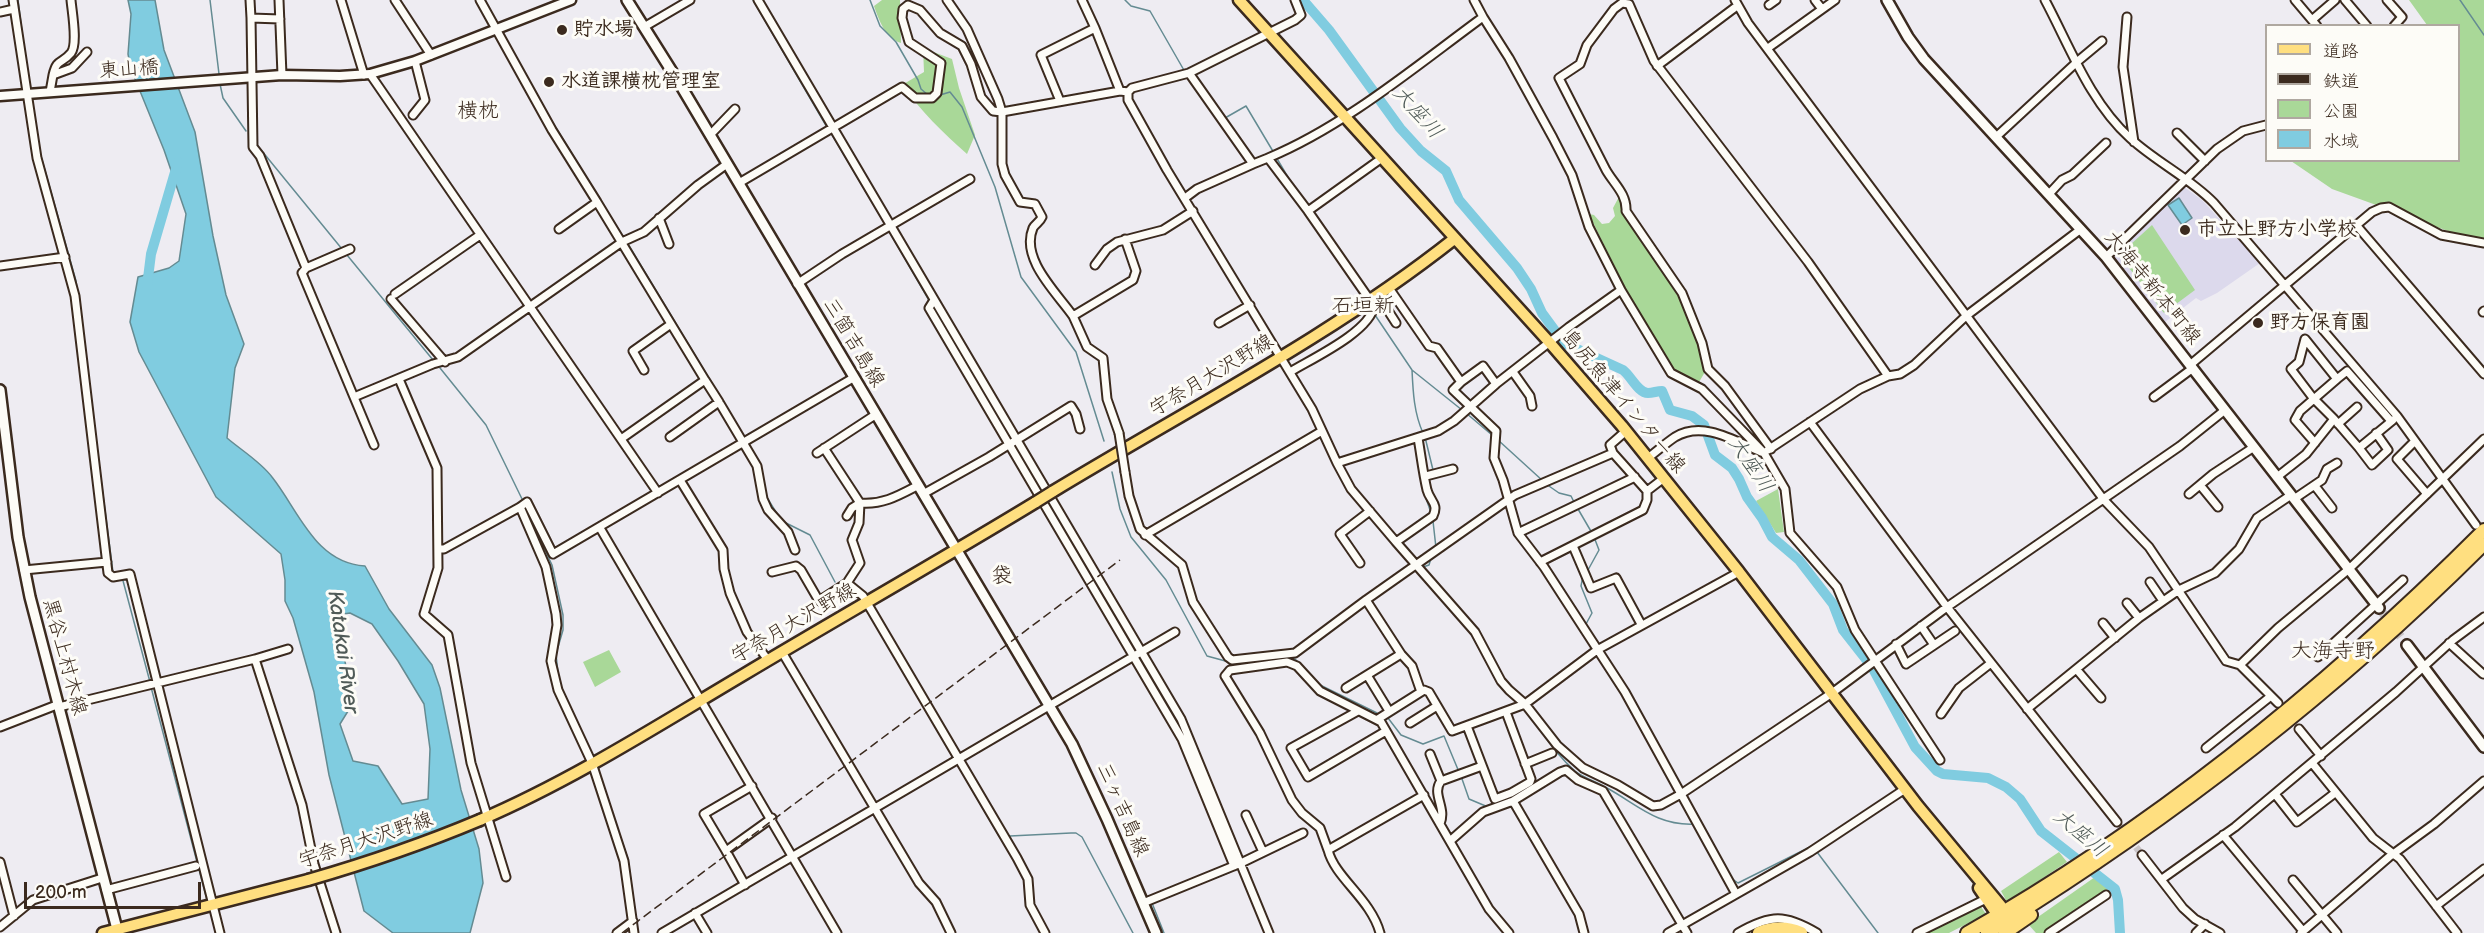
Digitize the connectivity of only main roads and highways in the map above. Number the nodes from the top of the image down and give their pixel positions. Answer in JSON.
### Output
{"nodes":[{"id":1,"x":627,"y":0,"type":"edge"},
{"id":2,"x":1239,"y":0,"type":"edge"},
{"id":3,"x":1887,"y":0,"type":"edge"},
{"id":4,"x":1454,"y":239,"type":"junction"},
{"id":5,"x":0,"y":390,"type":"edge"},
{"id":6,"x":4,"y":454,"type":"edge"},
{"id":7,"x":2480,"y":527,"type":"edge"},
{"id":8,"x":2484,"y":544,"type":"edge"},
{"id":9,"x":957,"y":550,"type":"junction"},
{"id":10,"x":2378,"y":606,"type":"tunnel mouth"},
{"id":11,"x":2407,"y":645,"type":"tunnel mouth"},
{"id":12,"x":1049,"y":705,"type":"joint"},
{"id":13,"x":2484,"y":747,"type":"edge"},
{"id":14,"x":1952,"y":848,"type":"junction"},
{"id":15,"x":2096,"y":861,"type":"junction"},
{"id":16,"x":2075,"y":876,"type":"junction"},
{"id":17,"x":117,"y":931,"type":"edge"},
{"id":18,"x":1969,"y":932,"type":"edge"},
{"id":19,"x":103,"y":933,"type":"edge"},
{"id":20,"x":1156,"y":933,"type":"edge"},
{"id":21,"x":1759,"y":933,"type":"edge"},
{"id":22,"x":1802,"y":933,"type":"edge"},
{"id":23,"x":1987,"y":933,"type":"edge"},
{"id":24,"x":2005,"y":933,"type":"edge"}],
"edges":[{"from":1,"to":9,"type":"main road","name":"三箇吉島線"},
{"from":2,"to":4,"type":"main road","name":"島尻魚津インター線"},
{"from":3,"to":10,"type":"main road","name":"大海寺新本町線"},
{"from":4,"to":9,"type":"main road","name":"宇奈月大沢野線","bridge":true},
{"from":4,"to":14,"type":"main road","name":"島尻魚津インター線"},
{"from":5,"to":6,"type":"main road","name":"黒谷上村木線"},
{"from":6,"to":17,"type":"main road","name":"黒谷上村木線"},
{"from":7,"to":15,"type":"highway"},
{"from":8,"to":15,"type":"highway"},
{"from":9,"to":12,"type":"main road","name":"三箇吉島線"},
{"from":9,"to":17,"type":"main road","name":"宇奈月大沢野線","bridge":true},
{"from":11,"to":13,"type":"main road"},
{"from":12,"to":20,"type":"main road","name":"三ヶ吉島線"},
{"from":14,"to":14,"type":"main road","name":"島尻魚津インター線"},
{"from":15,"to":16,"type":"highway"},
{"from":16,"to":18,"type":"highway"},
{"from":16,"to":23,"type":"highway"},
{"from":16,"to":24,"type":"highway"},
{"from":17,"to":19,"type":"main road","name":"宇奈月大沢野線"},
{"from":21,"to":22,"type":"highway"}]}
